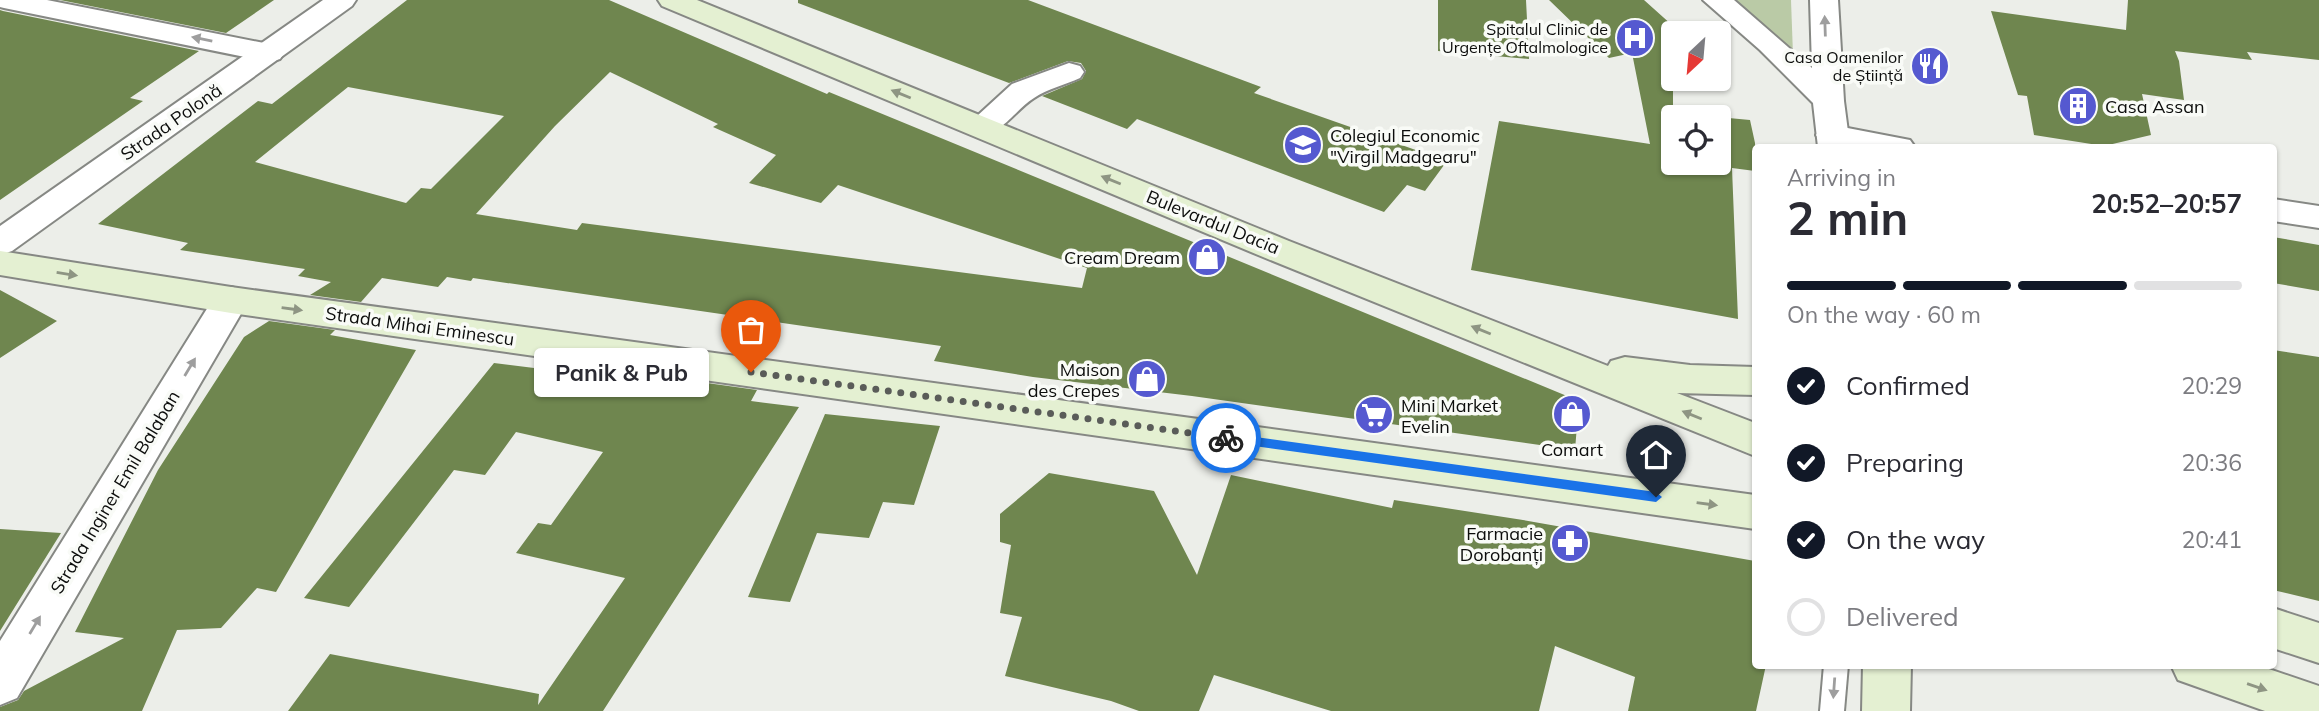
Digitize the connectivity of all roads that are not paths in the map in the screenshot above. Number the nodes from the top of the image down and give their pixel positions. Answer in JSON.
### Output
{"nodes":[{"id":1,"x":4,"y":0,"type":"edge"},
{"id":2,"x":342,"y":0,"type":"edge"},
{"id":3,"x":672,"y":0,"type":"edge"},
{"id":4,"x":1717,"y":0,"type":"edge"},
{"id":5,"x":1824,"y":0,"type":"edge"},
{"id":6,"x":269,"y":52,"type":"junction"},
{"id":7,"x":1069,"y":72,"type":"dead end"},
{"id":8,"x":1828,"y":101,"type":"junction"},
{"id":9,"x":981,"y":127,"type":"junction"},
{"id":10,"x":1833,"y":141,"type":"edge"},
{"id":11,"x":1866,"y":144,"type":"edge"},
{"id":12,"x":2277,"y":211,"type":"edge"},
{"id":13,"x":2319,"y":217,"type":"edge"},
{"id":14,"x":0,"y":243,"type":"edge"},
{"id":15,"x":0,"y":263,"type":"edge"},
{"id":16,"x":231,"y":300,"type":"junction"},
{"id":17,"x":1536,"y":352,"type":"junction"},
{"id":18,"x":1752,"y":381,"type":"edge"},
{"id":19,"x":1752,"y":439,"type":"edge"},
{"id":20,"x":1752,"y":512,"type":"edge"},
{"id":21,"x":2277,"y":629,"type":"edge"},
{"id":22,"x":2319,"y":643,"type":"edge"},
{"id":23,"x":1836,"y":669,"type":"edge"},
{"id":24,"x":1887,"y":669,"type":"edge"},
{"id":25,"x":2207,"y":669,"type":"edge"},
{"id":26,"x":0,"y":683,"type":"edge"},
{"id":27,"x":2319,"y":708,"type":"edge"},
{"id":28,"x":1832,"y":711,"type":"edge"},
{"id":29,"x":1886,"y":711,"type":"edge"}],
"edges":[{"from":6,"to":1,"type":"street","one_way":true},
{"from":2,"to":6,"type":"street","name":"Strada Polonă"},
{"from":9,"to":3,"type":"main road","name":"Bulevardul Dacia","one_way":true},
{"from":4,"to":8,"type":"street"},
{"from":8,"to":5,"type":"street","one_way":true},
{"from":6,"to":14,"type":"street","name":"Strada Polonă"},
{"from":7,"to":9,"type":"street"},
{"from":8,"to":10,"type":"street"},
{"from":17,"to":9,"type":"main road","name":"Bulevardul Dacia","one_way":true},
{"from":10,"to":11,"type":"street"},
{"from":12,"to":13,"type":"street"},
{"from":15,"to":16,"type":"main road","name":"Strada Mihai Eminescu","one_way":true},
{"from":16,"to":20,"type":"main road","name":"Strada Mihai Eminescu","one_way":true},
{"from":26,"to":16,"type":"street","name":"Strada Inginer Emil Balaban","one_way":true},
{"from":17,"to":18,"type":"main road"},
{"from":19,"to":17,"type":"main road","name":"Bulevardul Dacia","one_way":true},
{"from":21,"to":22,"type":"main road"},
{"from":23,"to":28,"type":"lane","one_way":true},
{"from":24,"to":29,"type":"main road"},
{"from":25,"to":27,"type":"main road","one_way":true}]}
